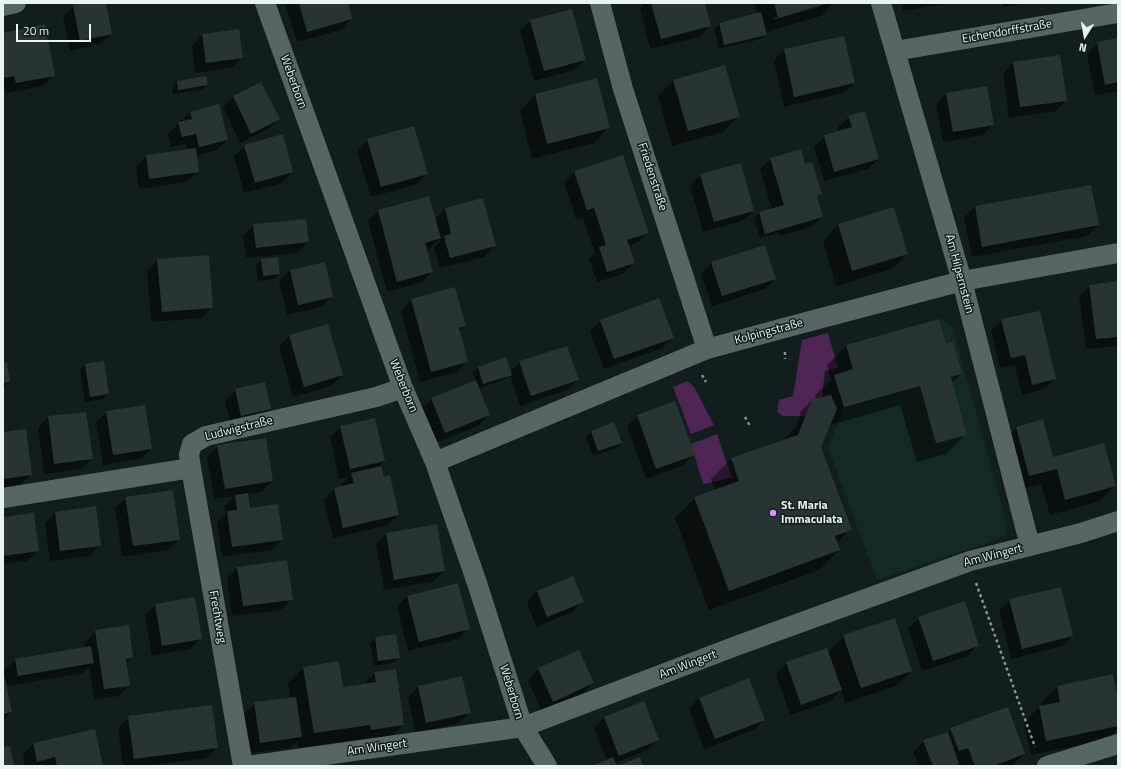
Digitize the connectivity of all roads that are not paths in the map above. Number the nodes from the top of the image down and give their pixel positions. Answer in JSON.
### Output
{"nodes":[{"id":1,"x":16,"y":3,"type":"edge"},
{"id":2,"x":265,"y":3,"type":"edge"},
{"id":3,"x":600,"y":3,"type":"edge"},
{"id":4,"x":881,"y":3,"type":"edge"},
{"id":5,"x":3,"y":6,"type":"edge"},
{"id":6,"x":1118,"y":13,"type":"edge"},
{"id":7,"x":895,"y":52,"type":"junction"},
{"id":8,"x":1118,"y":253,"type":"edge"},
{"id":9,"x":962,"y":282,"type":"junction"},
{"id":10,"x":707,"y":349,"type":"junction"},
{"id":11,"x":403,"y":388,"type":"junction"},
{"id":12,"x":435,"y":462,"type":"junction"},
{"id":13,"x":191,"y":468,"type":"junction"},
{"id":14,"x":3,"y":498,"type":"edge"},
{"id":15,"x":1118,"y":521,"type":"edge"},
{"id":16,"x":1030,"y":546,"type":"junction"},
{"id":17,"x":522,"y":727,"type":"junction"},
{"id":18,"x":1118,"y":744,"type":"edge"},
{"id":19,"x":1042,"y":759,"type":"edge"},
{"id":20,"x":243,"y":766,"type":"edge"},
{"id":21,"x":248,"y":766,"type":"edge"},
{"id":22,"x":547,"y":766,"type":"edge"}],
"edges":[{"from":1,"to":5,"type":"street"},
{"from":2,"to":11,"type":"street","name":"Weberborn"},
{"from":3,"to":10,"type":"street","name":"Friedenstraße"},
{"from":4,"to":7,"type":"street","name":"Am Hilpernstein"},
{"from":6,"to":7,"type":"street","name":"Eichendorffstraße"},
{"from":7,"to":9,"type":"street","name":"Am Hilpernstein"},
{"from":8,"to":9,"type":"street","name":"Kolpingstraße"},
{"from":9,"to":10,"type":"street","name":"Kolpingstraße"},
{"from":9,"to":16,"type":"street","name":"Am Hilpernstein"},
{"from":10,"to":12,"type":"street","name":"Kolpingstraße"},
{"from":11,"to":12,"type":"street","name":"Weberborn"},
{"from":11,"to":13,"type":"street","name":"Ludwigstraße"},
{"from":12,"to":17,"type":"street","name":"Weberborn"},
{"from":13,"to":14,"type":"street"},
{"from":13,"to":20,"type":"street","name":"Frechtweg"},
{"from":15,"to":16,"type":"street","name":"Am Wingert"},
{"from":16,"to":17,"type":"street","name":"Am Wingert"},
{"from":17,"to":21,"type":"street","name":"Am Wingert"},
{"from":17,"to":22,"type":"street","name":"Weberborn"},
{"from":18,"to":19,"type":"street"}]}
